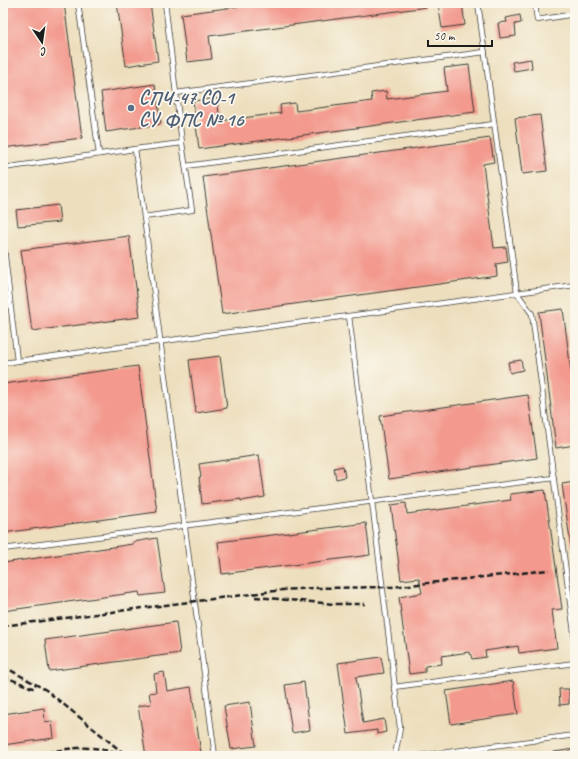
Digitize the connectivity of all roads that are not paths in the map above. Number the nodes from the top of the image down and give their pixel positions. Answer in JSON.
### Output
{"nodes":[{"id":1,"x":78,"y":3,"type":"edge"},
{"id":2,"x":165,"y":3,"type":"edge"},
{"id":3,"x":478,"y":3,"type":"edge"},
{"id":4,"x":535,"y":3,"type":"edge"},
{"id":5,"x":575,"y":14,"type":"edge"},
{"id":6,"x":485,"y":52,"type":"junction"},
{"id":7,"x":176,"y":93,"type":"junction"},
{"id":8,"x":494,"y":124,"type":"junction"},
{"id":9,"x":182,"y":143,"type":"junction"},
{"id":10,"x":135,"y":150,"type":"junction"},
{"id":11,"x":99,"y":154,"type":"junction"},
{"id":12,"x":186,"y":166,"type":"junction"},
{"id":13,"x":3,"y":168,"type":"edge"},
{"id":14,"x":144,"y":217,"type":"junction"},
{"id":15,"x":3,"y":239,"type":"edge"},
{"id":16,"x":575,"y":285,"type":"edge"},
{"id":17,"x":517,"y":293,"type":"junction"},
{"id":18,"x":348,"y":316,"type":"junction"},
{"id":19,"x":160,"y":342,"type":"junction"},
{"id":20,"x":17,"y":361,"type":"junction"},
{"id":21,"x":3,"y":363,"type":"edge"},
{"id":22,"x":554,"y":478,"type":"junction"},
{"id":23,"x":371,"y":501,"type":"junction"},
{"id":24,"x":185,"y":526,"type":"junction"},
{"id":25,"x":3,"y":549,"type":"edge"},
{"id":26,"x":575,"y":640,"type":"edge"},
{"id":27,"x":575,"y":663,"type":"edge"},
{"id":28,"x":394,"y":687,"type":"junction"},
{"id":29,"x":575,"y":735,"type":"edge"},
{"id":30,"x":215,"y":756,"type":"edge"},
{"id":31,"x":395,"y":756,"type":"edge"},
{"id":32,"x":419,"y":756,"type":"edge"}],
"edges":[{"from":1,"to":11,"type":"lane"},
{"from":2,"to":7,"type":"lane"},
{"from":3,"to":6,"type":"lane"},
{"from":4,"to":5,"type":"lane"},
{"from":6,"to":7,"type":"lane"},
{"from":6,"to":8,"type":"lane"},
{"from":7,"to":9,"type":"lane"},
{"from":8,"to":12,"type":"lane"},
{"from":8,"to":17,"type":"lane"},
{"from":9,"to":10,"type":"lane"},
{"from":9,"to":12,"type":"lane"},
{"from":10,"to":11,"type":"lane"},
{"from":10,"to":14,"type":"lane"},
{"from":11,"to":13,"type":"lane"},
{"from":12,"to":14,"type":"lane"},
{"from":14,"to":19,"type":"lane"},
{"from":15,"to":20,"type":"lane"},
{"from":16,"to":17,"type":"lane"},
{"from":17,"to":18,"type":"lane"},
{"from":17,"to":22,"type":"lane"},
{"from":18,"to":19,"type":"lane"},
{"from":18,"to":23,"type":"lane"},
{"from":19,"to":20,"type":"lane"},
{"from":19,"to":24,"type":"lane"},
{"from":20,"to":21,"type":"lane"},
{"from":22,"to":23,"type":"lane"},
{"from":22,"to":26,"type":"lane"},
{"from":23,"to":24,"type":"lane"},
{"from":23,"to":28,"type":"lane"},
{"from":24,"to":25,"type":"lane"},
{"from":24,"to":30,"type":"lane"},
{"from":27,"to":28,"type":"lane"},
{"from":28,"to":31,"type":"lane"},
{"from":29,"to":32,"type":"lane"}]}
